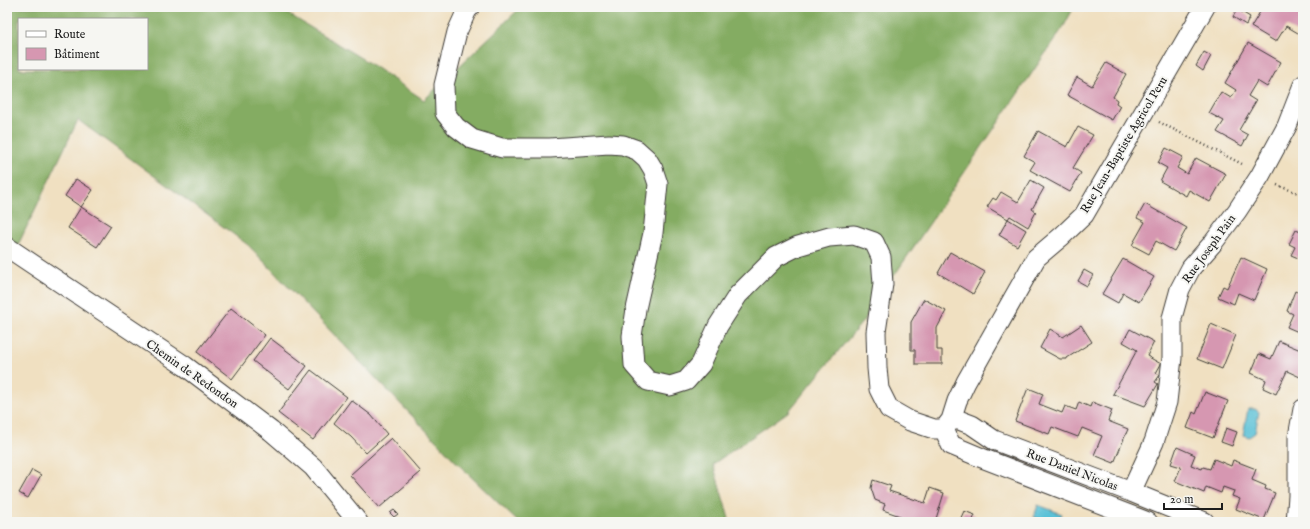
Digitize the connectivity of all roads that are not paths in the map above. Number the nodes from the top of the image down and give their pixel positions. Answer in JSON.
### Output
{"nodes":[{"id":1,"x":470,"y":7,"type":"edge"},
{"id":2,"x":1205,"y":7,"type":"edge"},
{"id":3,"x":1303,"y":85,"type":"edge"},
{"id":4,"x":7,"y":247,"type":"edge"},
{"id":5,"x":1303,"y":409,"type":"edge"},
{"id":6,"x":947,"y":425,"type":"junction"},
{"id":7,"x":1131,"y":492,"type":"junction"},
{"id":8,"x":1126,"y":518,"type":"edge"},
{"id":9,"x":358,"y":522,"type":"edge"},
{"id":10,"x":1148,"y":522,"type":"edge"},
{"id":11,"x":1205,"y":522,"type":"edge"},
{"id":12,"x":1296,"y":522,"type":"edge"}],
"edges":[{"from":1,"to":6,"type":"street"},
{"from":2,"to":6,"type":"street","name":"Rue Jean-Baptiste Agricol Peru"},
{"from":3,"to":7,"type":"street","name":"Rue Joseph Pain"},
{"from":4,"to":9,"type":"street","name":"Chemin de Redondon"},
{"from":5,"to":12,"type":"street"},
{"from":6,"to":7,"type":"street","name":"Rue Daniel Nicolas"},
{"from":6,"to":8,"type":"street"},
{"from":7,"to":11,"type":"street","name":"Rue Daniel Nicolas"},
{"from":8,"to":10,"type":"street"}]}
